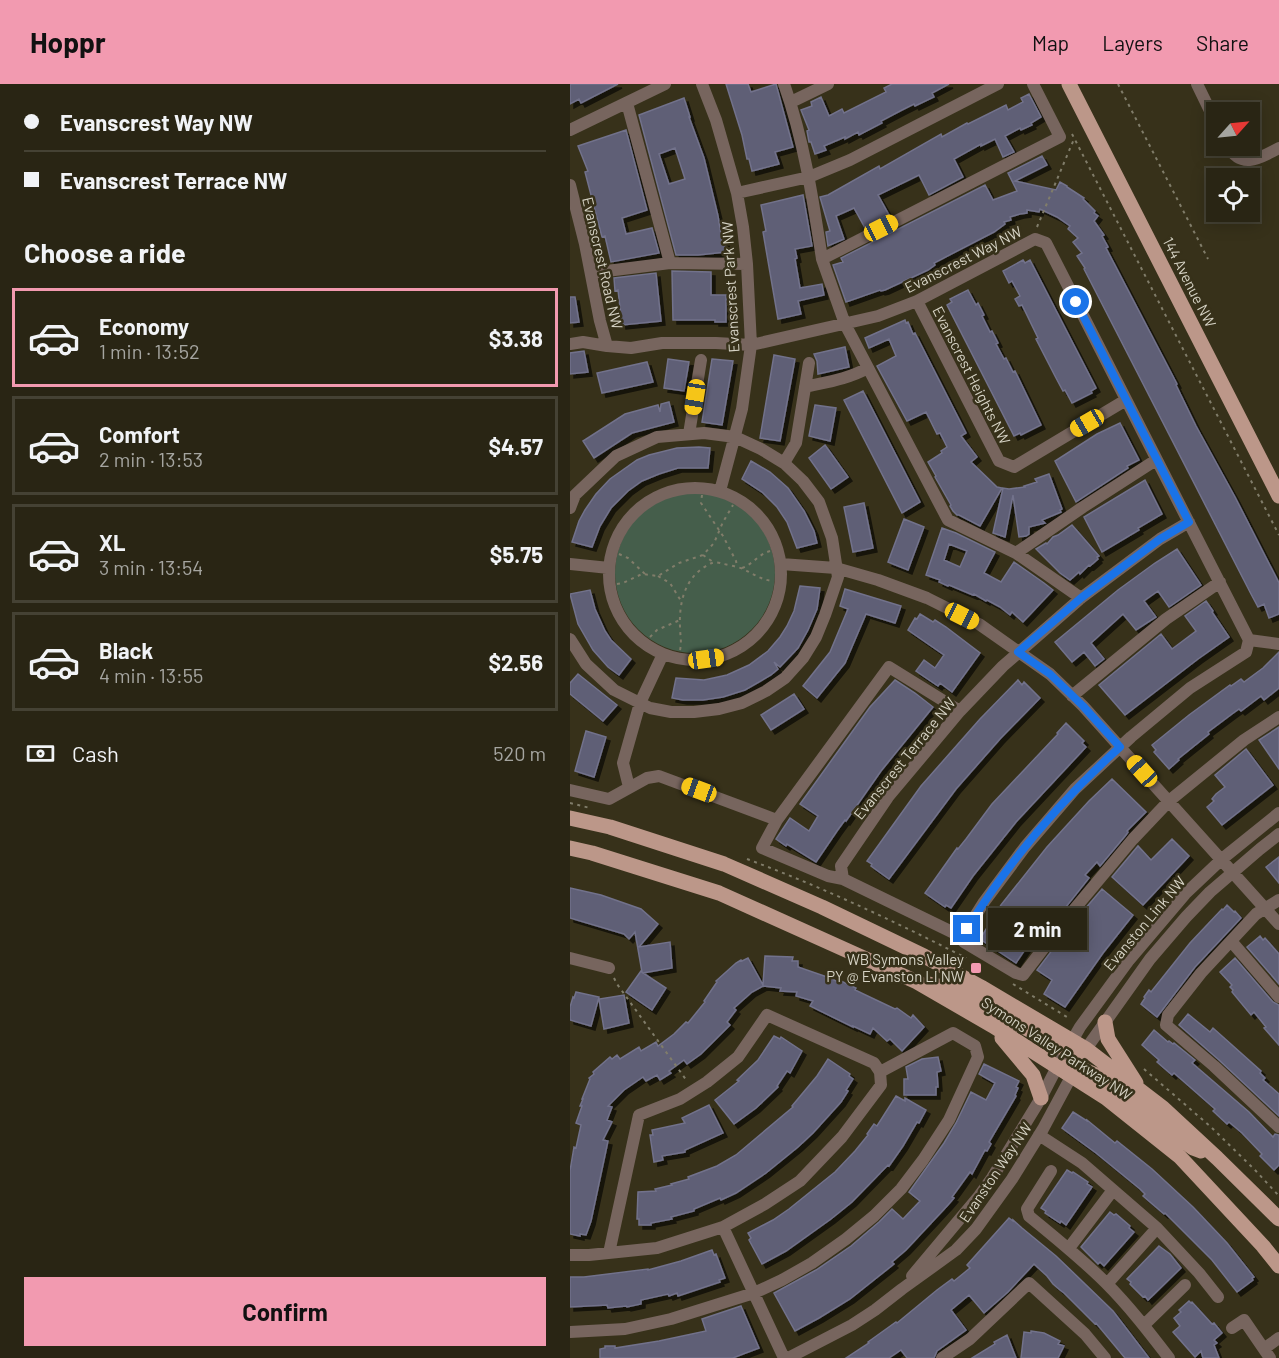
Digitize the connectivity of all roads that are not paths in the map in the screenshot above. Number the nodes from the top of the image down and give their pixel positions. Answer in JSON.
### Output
{"nodes":[{"id":1,"x":665,"y":84,"type":"edge"},
{"id":2,"x":702,"y":84,"type":"edge"},
{"id":3,"x":784,"y":84,"type":"edge"},
{"id":4,"x":828,"y":84,"type":"edge"},
{"id":5,"x":998,"y":84,"type":"edge"},
{"id":6,"x":1033,"y":84,"type":"edge"},
{"id":7,"x":1069,"y":84,"type":"edge"},
{"id":8,"x":1197,"y":84,"type":"edge"},
{"id":9,"x":627,"y":102,"type":"junction"},
{"id":10,"x":791,"y":102,"type":"junction"},
{"id":11,"x":1206,"y":102,"type":"edge"},
{"id":12,"x":570,"y":130,"type":"edge"},
{"id":13,"x":1279,"y":148,"type":"edge"},
{"id":14,"x":1237,"y":156,"type":"edge"},
{"id":15,"x":809,"y":177,"type":"junction"},
{"id":16,"x":570,"y":185,"type":"edge"},
{"id":17,"x":737,"y":193,"type":"junction"},
{"id":18,"x":822,"y":259,"type":"junction"},
{"id":19,"x":670,"y":263,"type":"junction"},
{"id":20,"x":747,"y":264,"type":"junction"},
{"id":21,"x":591,"y":273,"type":"junction"},
{"id":22,"x":917,"y":301,"type":"junction"},
{"id":23,"x":845,"y":324,"type":"junction"},
{"id":24,"x":570,"y":344,"type":"edge"},
{"id":25,"x":751,"y":345,"type":"junction"},
{"id":26,"x":607,"y":346,"type":"junction"},
{"id":27,"x":701,"y":360,"type":"dead end"},
{"id":28,"x":809,"y":363,"type":"dead end"},
{"id":29,"x":868,"y":368,"type":"junction"},
{"id":30,"x":805,"y":387,"type":"junction"},
{"id":31,"x":1126,"y":400,"type":"junction"},
{"id":32,"x":689,"y":434,"type":"junction"},
{"id":33,"x":735,"y":437,"type":"junction"},
{"id":34,"x":1156,"y":460,"type":"junction"},
{"id":35,"x":784,"y":463,"type":"junction"},
{"id":36,"x":720,"y":491,"type":"junction"},
{"id":37,"x":573,"y":495,"type":"edge"},
{"id":38,"x":1279,"y":496,"type":"edge"},
{"id":39,"x":570,"y":508,"type":"edge"},
{"id":40,"x":1189,"y":522,"type":"junction"},
{"id":41,"x":1016,"y":553,"type":"junction"},
{"id":42,"x":570,"y":564,"type":"edge"},
{"id":43,"x":781,"y":564,"type":"junction"},
{"id":44,"x":609,"y":568,"type":"junction"},
{"id":45,"x":836,"y":568,"type":"junction"},
{"id":46,"x":1220,"y":582,"type":"junction"},
{"id":47,"x":1081,"y":598,"type":"junction"},
{"id":48,"x":570,"y":639,"type":"edge"},
{"id":49,"x":1249,"y":640,"type":"junction"},
{"id":50,"x":1279,"y":644,"type":"edge"},
{"id":51,"x":1018,"y":652,"type":"junction"},
{"id":52,"x":663,"y":654,"type":"junction"},
{"id":53,"x":1072,"y":696,"type":"junction"},
{"id":54,"x":640,"y":703,"type":"junction"},
{"id":55,"x":960,"y":711,"type":"junction"},
{"id":56,"x":1279,"y":717,"type":"edge"},
{"id":57,"x":1120,"y":747,"type":"junction"},
{"id":58,"x":629,"y":787,"type":"junction"},
{"id":59,"x":570,"y":790,"type":"edge"},
{"id":60,"x":1169,"y":801,"type":"junction"},
{"id":61,"x":1279,"y":813,"type":"edge"},
{"id":62,"x":570,"y":818,"type":"edge"},
{"id":63,"x":777,"y":820,"type":"junction"},
{"id":64,"x":1279,"y":834,"type":"edge"},
{"id":65,"x":570,"y":848,"type":"edge"},
{"id":66,"x":1227,"y":865,"type":"junction"},
{"id":67,"x":843,"y":879,"type":"junction"},
{"id":68,"x":1279,"y":900,"type":"edge"},
{"id":69,"x":1266,"y":908,"type":"junction"},
{"id":70,"x":1279,"y":924,"type":"edge"},
{"id":71,"x":956,"y":934,"type":"junction"},
{"id":72,"x":1230,"y":941,"type":"junction"},
{"id":73,"x":570,"y":958,"type":"edge"},
{"id":74,"x":609,"y":968,"type":"road end"},
{"id":75,"x":917,"y":982,"type":"junction"},
{"id":76,"x":1279,"y":997,"type":"edge"},
{"id":77,"x":1105,"y":1022,"type":"junction"},
{"id":78,"x":993,"y":1026,"type":"junction"},
{"id":79,"x":1069,"y":1045,"type":"junction"},
{"id":80,"x":1086,"y":1049,"type":"junction"},
{"id":81,"x":1057,"y":1067,"type":"junction"},
{"id":82,"x":880,"y":1072,"type":"junction"},
{"id":83,"x":1074,"y":1072,"type":"junction"},
{"id":84,"x":1140,"y":1090,"type":"junction"},
{"id":85,"x":1041,"y":1098,"type":"junction"},
{"id":86,"x":1279,"y":1127,"type":"edge"},
{"id":87,"x":1039,"y":1135,"type":"junction"},
{"id":88,"x":1218,"y":1158,"type":"junction"},
{"id":89,"x":1051,"y":1171,"type":"dead end"},
{"id":90,"x":1113,"y":1190,"type":"junction"},
{"id":91,"x":1279,"y":1219,"type":"edge"},
{"id":92,"x":723,"y":1227,"type":"junction"},
{"id":93,"x":1157,"y":1228,"type":"junction"},
{"id":94,"x":1263,"y":1246,"type":"junction"},
{"id":95,"x":1069,"y":1248,"type":"junction"},
{"id":96,"x":609,"y":1253,"type":"junction"},
{"id":97,"x":570,"y":1255,"type":"edge"},
{"id":98,"x":1279,"y":1266,"type":"edge"},
{"id":99,"x":1279,"y":1281,"type":"edge"},
{"id":100,"x":1107,"y":1284,"type":"junction"},
{"id":101,"x":1185,"y":1285,"type":"dead end"},
{"id":102,"x":902,"y":1289,"type":"junction"},
{"id":103,"x":754,"y":1293,"type":"junction"},
{"id":104,"x":1218,"y":1297,"type":"dead end"},
{"id":105,"x":1144,"y":1325,"type":"junction"},
{"id":106,"x":1232,"y":1328,"type":"dead end"},
{"id":107,"x":570,"y":1332,"type":"edge"},
{"id":108,"x":1279,"y":1338,"type":"edge"},
{"id":109,"x":1268,"y":1353,"type":"edge"},
{"id":110,"x":786,"y":1358,"type":"edge"},
{"id":111,"x":942,"y":1358,"type":"edge"},
{"id":112,"x":1105,"y":1358,"type":"edge"},
{"id":113,"x":1169,"y":1358,"type":"edge"}],
"edges":[{"from":1,"to":9,"type":"street"},
{"from":2,"to":17,"type":"street","name":"Evanscrest Park NW"},
{"from":3,"to":10,"type":"street"},
{"from":4,"to":10,"type":"street"},
{"from":5,"to":15,"type":"street"},
{"from":6,"to":18,"type":"street"},
{"from":7,"to":38,"type":"main road","name":"144 Avenue NW"},
{"from":8,"to":11,"type":"street"},
{"from":9,"to":12,"type":"street"},
{"from":9,"to":19,"type":"street"},
{"from":10,"to":15,"type":"street"},
{"from":13,"to":14,"type":"street"},
{"from":15,"to":17,"type":"street"},
{"from":15,"to":18,"type":"street"},
{"from":16,"to":21,"type":"street","name":"Evanscrest Road NW"},
{"from":17,"to":20,"type":"street","name":"Evanscrest Park NW"},
{"from":18,"to":23,"type":"street"},
{"from":19,"to":20,"type":"street"},
{"from":19,"to":21,"type":"street"},
{"from":20,"to":25,"type":"street","name":"Evanscrest Park NW"},
{"from":21,"to":26,"type":"street","name":"Evanscrest Road NW"},
{"from":22,"to":23,"type":"street","name":"Evanscrest Way NW"},
{"from":22,"to":31,"type":"street","name":"Evanscrest Way NW"},
{"from":22,"to":31,"type":"street","name":"Evanscrest Heights NW"},
{"from":23,"to":25,"type":"street","name":"Evanscrest Way NW"},
{"from":23,"to":29,"type":"street"},
{"from":24,"to":26,"type":"street"},
{"from":25,"to":26,"type":"street","name":"Evanscrest Road NW"},
{"from":25,"to":33,"type":"street","name":"Evanscrest Park NW"},
{"from":27,"to":32,"type":"street"},
{"from":28,"to":30,"type":"street"},
{"from":29,"to":30,"type":"street"},
{"from":29,"to":41,"type":"street"},
{"from":30,"to":35,"type":"street"},
{"from":31,"to":34,"type":"street","name":"Evanscrest Way NW"},
{"from":32,"to":33,"type":"street"},
{"from":32,"to":37,"type":"street"},
{"from":33,"to":35,"type":"street"},
{"from":33,"to":36,"type":"street","name":"Evanscrest Park NW"},
{"from":34,"to":40,"type":"street","name":"Evanscrest Way NW"},
{"from":34,"to":41,"type":"street"},
{"from":35,"to":45,"type":"street"},
{"from":36,"to":43,"type":"street"},
{"from":36,"to":44,"type":"street"},
{"from":37,"to":39,"type":"street"},
{"from":40,"to":46,"type":"street","name":"Evanscrest Way NW"},
{"from":40,"to":47,"type":"street","name":"Evanscrest Terrace NW"},
{"from":41,"to":47,"type":"street"},
{"from":42,"to":44,"type":"street"},
{"from":43,"to":45,"type":"street"},
{"from":43,"to":52,"type":"street"},
{"from":44,"to":52,"type":"street"},
{"from":45,"to":51,"type":"street"},
{"from":45,"to":54,"type":"street"},
{"from":46,"to":49,"type":"street","name":"Evanscrest Way NW"},
{"from":46,"to":53,"type":"street"},
{"from":47,"to":51,"type":"street","name":"Evanscrest Terrace NW"},
{"from":48,"to":54,"type":"street"},
{"from":49,"to":50,"type":"street"},
{"from":49,"to":57,"type":"street"},
{"from":51,"to":53,"type":"street"},
{"from":51,"to":55,"type":"street","name":"Evanscrest Terrace NW"},
{"from":52,"to":54,"type":"street"},
{"from":53,"to":57,"type":"street"},
{"from":54,"to":58,"type":"street"},
{"from":55,"to":63,"type":"street"},
{"from":55,"to":67,"type":"street","name":"Evanscrest Terrace NW"},
{"from":56,"to":60,"type":"street"},
{"from":57,"to":60,"type":"street"},
{"from":57,"to":71,"type":"street"},
{"from":58,"to":59,"type":"street"},
{"from":58,"to":63,"type":"street"},
{"from":60,"to":66,"type":"street"},
{"from":60,"to":71,"type":"street"},
{"from":61,"to":66,"type":"street","name":"Evanston Link NW"},
{"from":62,"to":79,"type":"main road","name":"Symons Valley Parkway NW"},
{"from":63,"to":67,"type":"street"},
{"from":64,"to":66,"type":"street","name":"Evanston Link NW"},
{"from":65,"to":75,"type":"main road","name":"Symons Valley Parkway NW"},
{"from":66,"to":69,"type":"street"},
{"from":66,"to":77,"type":"street","name":"Evanston Link NW"},
{"from":66,"to":79,"type":"street","name":"Evanston Link NW"},
{"from":67,"to":71,"type":"street"},
{"from":68,"to":69,"type":"street"},
{"from":69,"to":70,"type":"street"},
{"from":69,"to":72,"type":"street"},
{"from":72,"to":76,"type":"street"},
{"from":72,"to":86,"type":"street"},
{"from":73,"to":74,"type":"street"},
{"from":75,"to":78,"type":"main road","name":"Symons Valley Parkway NW"},
{"from":75,"to":79,"type":"main road"},
{"from":77,"to":80,"type":"street","name":"Evanston Link NW"},
{"from":77,"to":84,"type":"main road"},
{"from":78,"to":81,"type":"main road","name":"Symons Valley Parkway NW"},
{"from":78,"to":85,"type":"main road"},
{"from":79,"to":80,"type":"main road","name":"Symons Valley Parkway NW"},
{"from":79,"to":81,"type":"street","name":"Evanston Way NW"},
{"from":80,"to":83,"type":"street","name":"Evanston Way NW"},
{"from":80,"to":84,"type":"main road","name":"Symons Valley Parkway NW"},
{"from":81,"to":83,"type":"main road","name":"Symons Valley Parkway NW"},
{"from":81,"to":85,"type":"street","name":"Evanston Way NW"},
{"from":82,"to":92,"type":"street"},
{"from":82,"to":96,"type":"street"},
{"from":82,"to":103,"type":"street"},
{"from":83,"to":87,"type":"street","name":"Evanston Way NW"},
{"from":83,"to":88,"type":"main road"},
{"from":83,"to":94,"type":"main road","name":"Symons Valley Parkway NW"},
{"from":84,"to":88,"type":"main road","name":"Symons Valley Parkway NW"},
{"from":85,"to":102,"type":"street","name":"Evanston Way NW"},
{"from":87,"to":90,"type":"street"},
{"from":87,"to":102,"type":"street","name":"Evanston Way NW"},
{"from":88,"to":91,"type":"main road","name":"Symons Valley Parkway NW"},
{"from":89,"to":95,"type":"street"},
{"from":90,"to":93,"type":"street"},
{"from":90,"to":95,"type":"street"},
{"from":92,"to":96,"type":"street"},
{"from":92,"to":103,"type":"street"},
{"from":93,"to":100,"type":"street"},
{"from":93,"to":104,"type":"street"},
{"from":94,"to":98,"type":"main road","name":"Symons Valley Parkway NW"},
{"from":94,"to":99,"type":"main road"},
{"from":95,"to":100,"type":"street"},
{"from":96,"to":97,"type":"street"},
{"from":100,"to":105,"type":"street"},
{"from":101,"to":105,"type":"street"},
{"from":102,"to":110,"type":"street","name":"Evanston Way NW"},
{"from":103,"to":107,"type":"street"},
{"from":103,"to":110,"type":"street"},
{"from":105,"to":113,"type":"street"},
{"from":106,"to":109,"type":"street"},
{"from":108,"to":109,"type":"street"},
{"from":111,"to":112,"type":"street"}]}
